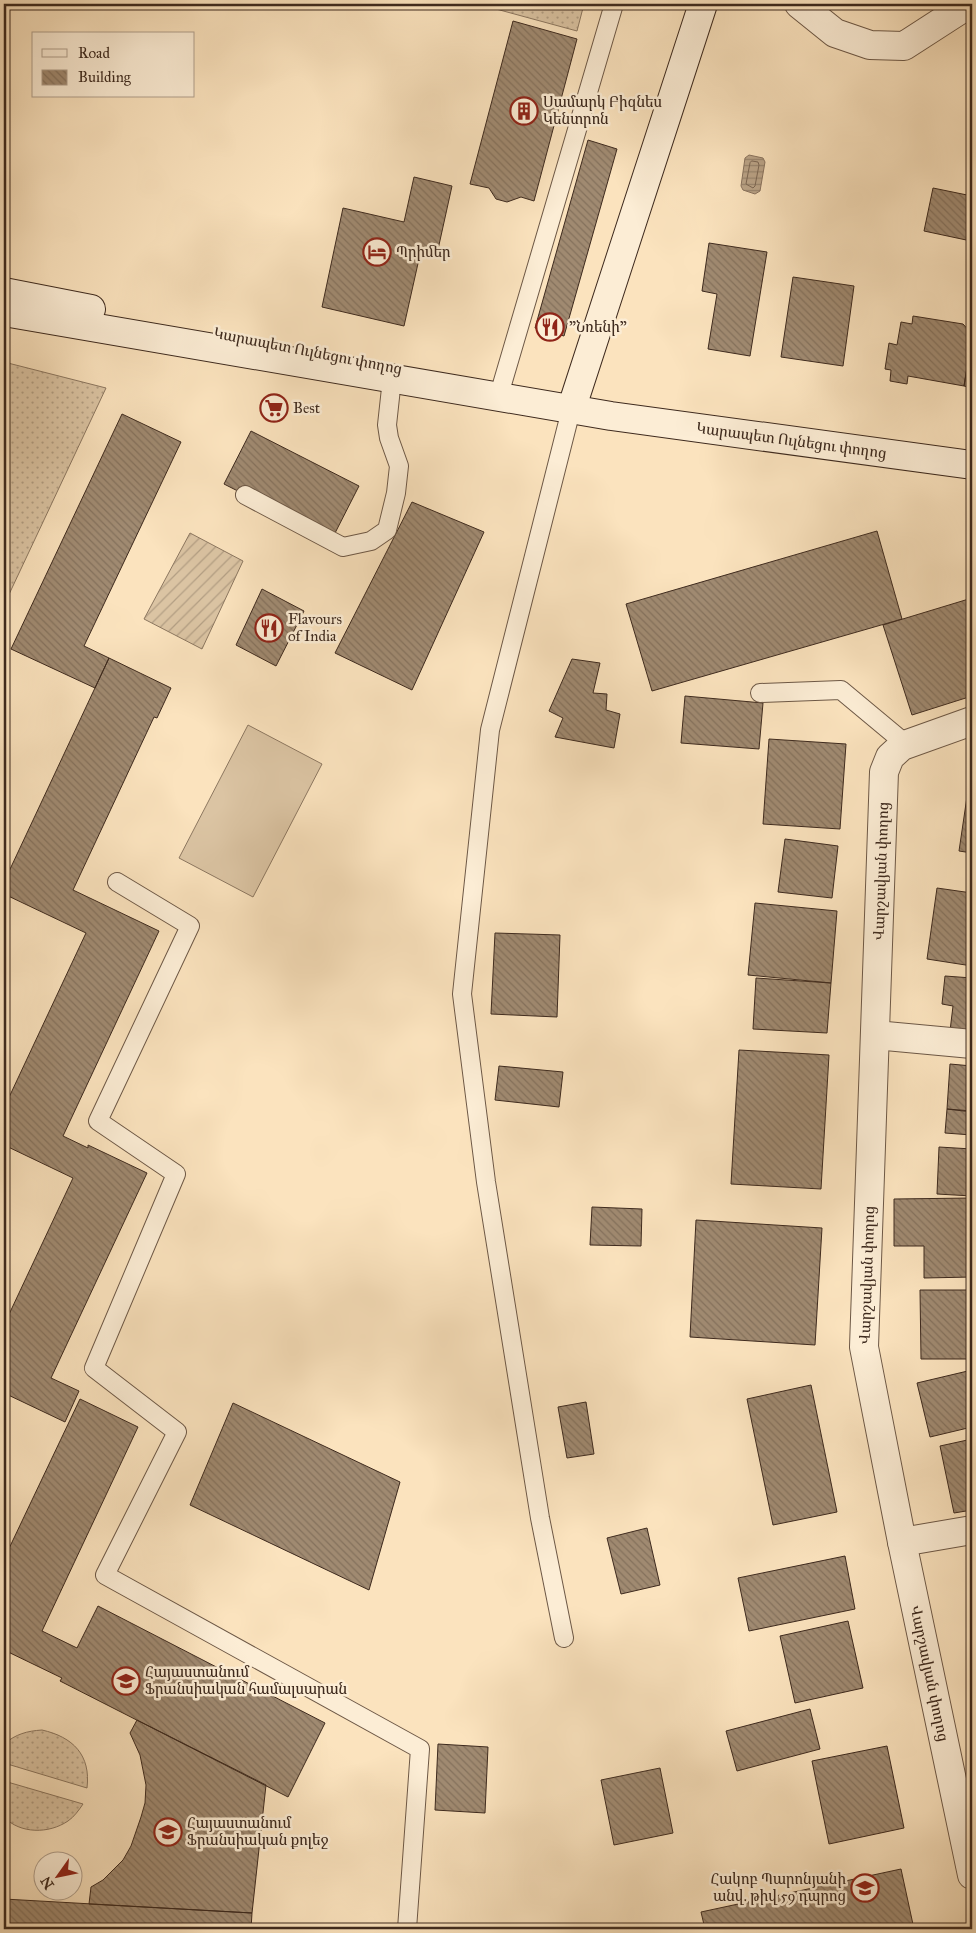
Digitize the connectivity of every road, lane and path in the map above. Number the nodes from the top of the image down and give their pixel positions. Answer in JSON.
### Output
{"nodes":[{"id":1,"x":614,"y":4,"type":"edge"},
{"id":2,"x":703,"y":4,"type":"edge"},
{"id":3,"x":799,"y":4,"type":"edge"},
{"id":4,"x":969,"y":4,"type":"edge"},
{"id":5,"x":4,"y":292,"type":"edge"},
{"id":6,"x":4,"y":312,"type":"edge"},
{"id":7,"x":392,"y":379,"type":"junction"},
{"id":8,"x":501,"y":388,"type":"junction"},
{"id":9,"x":572,"y":406,"type":"junction"},
{"id":10,"x":972,"y":465,"type":"edge"},
{"id":11,"x":245,"y":495,"type":"dead end"},
{"id":12,"x":760,"y":692,"type":"dead end"},
{"id":13,"x":972,"y":721,"type":"edge"},
{"id":14,"x":907,"y":745,"type":"junction"},
{"id":15,"x":117,"y":882,"type":"dead end"},
{"id":16,"x":875,"y":1035,"type":"junction"},
{"id":17,"x":972,"y":1044,"type":"edge"},
{"id":18,"x":972,"y":1530,"type":"edge"},
{"id":19,"x":902,"y":1542,"type":"junction"},
{"id":20,"x":564,"y":1638,"type":"dead end"},
{"id":21,"x":972,"y":1875,"type":"edge"},
{"id":22,"x":407,"y":1929,"type":"edge"}],
"edges":[{"from":1,"to":8,"type":"lane"},
{"from":2,"to":9,"type":"street"},
{"from":3,"to":4,"type":"street"},
{"from":5,"to":8,"type":"street","name":"Կարապետ Ուլնեցու փողոց"},
{"from":6,"to":7,"type":"street","name":"Կարապետ Ուլնեցու փողոց"},
{"from":7,"to":9,"type":"street","name":"Կարապետ Ուլնեցու փողոց"},
{"from":7,"to":11,"type":"lane"},
{"from":8,"to":9,"type":"street","name":"Կարապետ Ուլնեցու փողոց"},
{"from":9,"to":10,"type":"street","name":"Կարապետ Ուլնեցու փողոց"},
{"from":9,"to":20,"type":"lane"},
{"from":12,"to":14,"type":"lane"},
{"from":13,"to":14,"type":"street","name":"Վարշավյան փողոց"},
{"from":14,"to":16,"type":"street","name":"Վարշավյան փողոց"},
{"from":15,"to":22,"type":"lane"},
{"from":16,"to":17,"type":"street"},
{"from":16,"to":19,"type":"street","name":"Վարշավյան փողոց"},
{"from":18,"to":19,"type":"street"},
{"from":19,"to":21,"type":"street","name":"Վարշավյան փողոց"}]}
